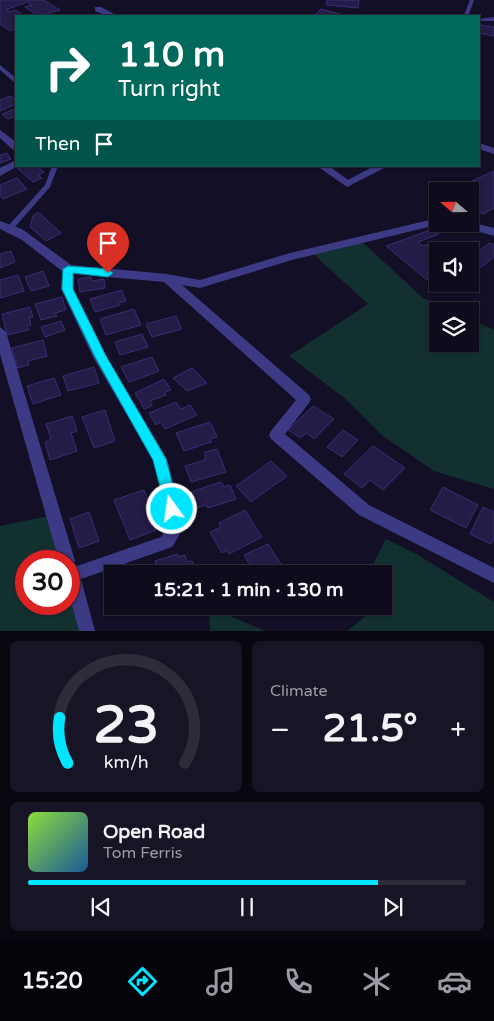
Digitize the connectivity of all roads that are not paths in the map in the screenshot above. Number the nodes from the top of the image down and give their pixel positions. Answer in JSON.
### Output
{"nodes":[{"id":1,"x":472,"y":0,"type":"edge"},
{"id":2,"x":98,"y":9,"type":"dead end"},
{"id":3,"x":112,"y":15,"type":"edge"},
{"id":4,"x":466,"y":15,"type":"edge"},
{"id":5,"x":494,"y":19,"type":"edge"},
{"id":6,"x":480,"y":20,"type":"edge"},
{"id":7,"x":0,"y":67,"type":"edge"},
{"id":8,"x":15,"y":80,"type":"edge"},
{"id":9,"x":0,"y":133,"type":"edge"},
{"id":10,"x":15,"y":146,"type":"edge"},
{"id":11,"x":480,"y":146,"type":"edge"},
{"id":12,"x":494,"y":151,"type":"edge"},
{"id":13,"x":15,"y":164,"type":"edge"},
{"id":14,"x":55,"y":167,"type":"edge"},
{"id":15,"x":323,"y":167,"type":"edge"},
{"id":16,"x":381,"y":167,"type":"edge"},
{"id":17,"x":0,"y":174,"type":"edge"},
{"id":18,"x":429,"y":223,"type":"edge"},
{"id":19,"x":6,"y":226,"type":"edge"},
{"id":20,"x":479,"y":228,"type":"edge"},
{"id":21,"x":494,"y":232,"type":"edge"},
{"id":22,"x":68,"y":269,"type":"junction"},
{"id":23,"x":167,"y":278,"type":"junction"},
{"id":24,"x":0,"y":332,"type":"edge"},
{"id":25,"x":64,"y":550,"type":"edge"},
{"id":26,"x":80,"y":564,"type":"edge"},
{"id":27,"x":494,"y":576,"type":"edge"},
{"id":28,"x":80,"y":606,"type":"edge"},
{"id":29,"x":87,"y":631,"type":"edge"}],
"edges":[{"from":1,"to":4,"type":"lane"},
{"from":2,"to":3,"type":"street"},
{"from":5,"to":6,"type":"lane"},
{"from":7,"to":8,"type":"lane"},
{"from":9,"to":10,"type":"street"},
{"from":11,"to":12,"type":"street"},
{"from":13,"to":17,"type":"street"},
{"from":14,"to":19,"type":"lane"},
{"from":15,"to":16,"type":"street"},
{"from":18,"to":23,"type":"street"},
{"from":19,"to":22,"type":"street"},
{"from":20,"to":21,"type":"street"},
{"from":22,"to":23,"type":"street"},
{"from":22,"to":26,"type":"street"},
{"from":23,"to":27,"type":"street"},
{"from":24,"to":25,"type":"street"},
{"from":28,"to":29,"type":"street"}]}
